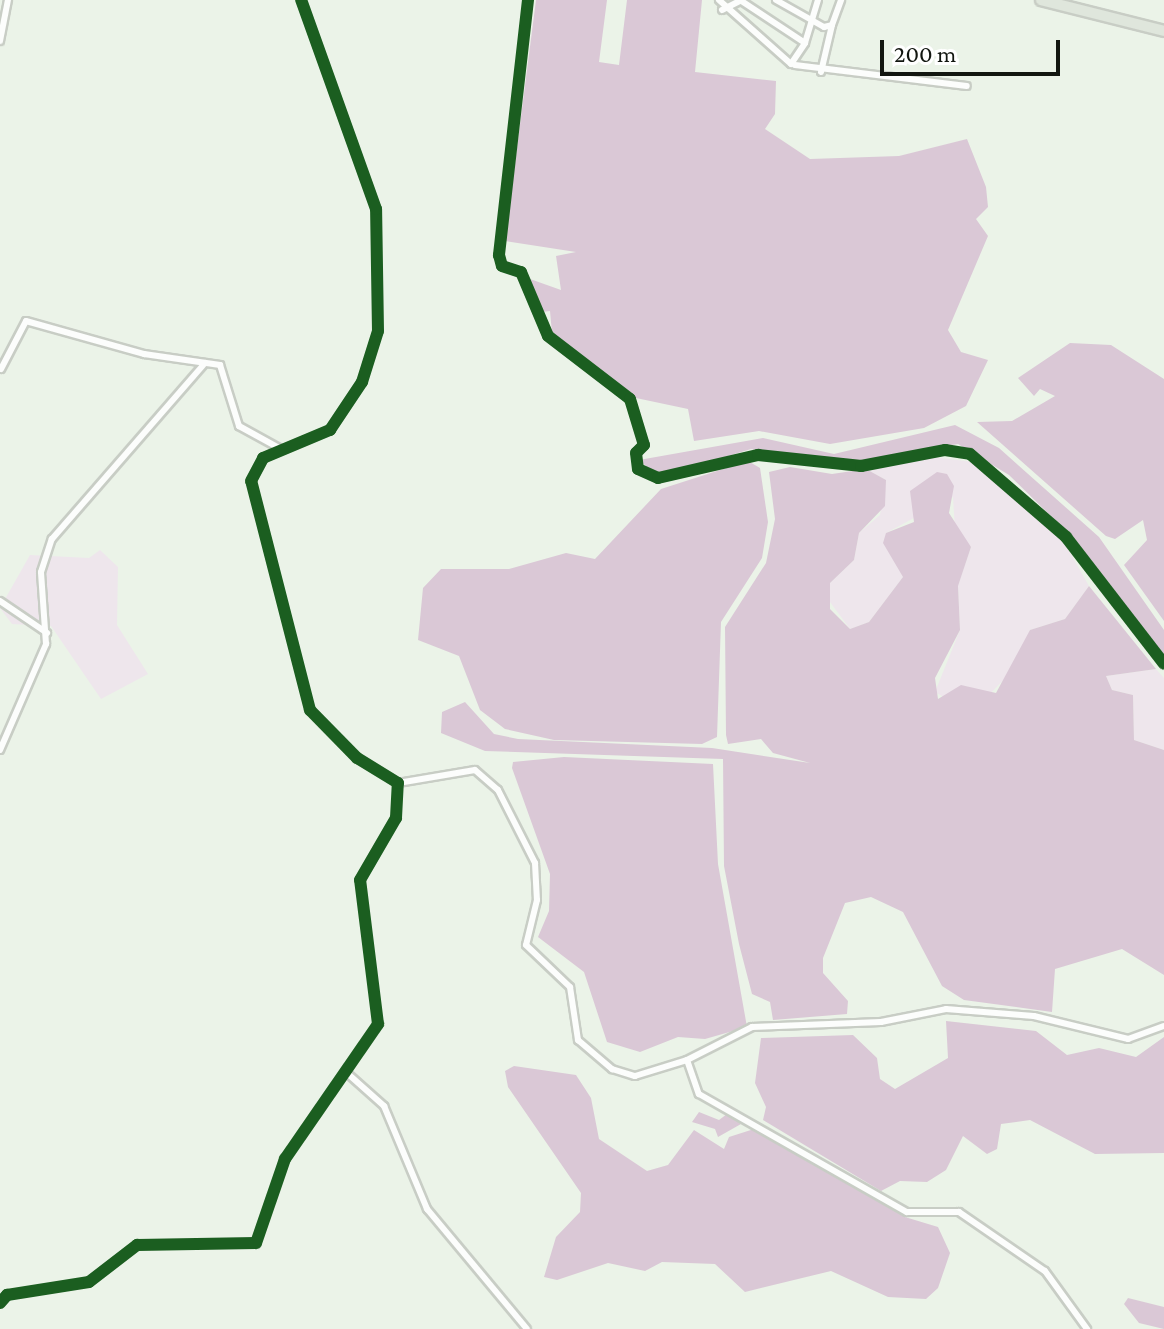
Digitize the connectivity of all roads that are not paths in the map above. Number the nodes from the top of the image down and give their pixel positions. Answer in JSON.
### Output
{"nodes":[{"id":1,"x":8,"y":0,"type":"edge"},
{"id":2,"x":301,"y":0,"type":"edge"},
{"id":3,"x":528,"y":0,"type":"edge"},
{"id":4,"x":719,"y":0,"type":"edge"},
{"id":5,"x":741,"y":0,"type":"edge"},
{"id":6,"x":776,"y":0,"type":"edge"},
{"id":7,"x":818,"y":0,"type":"edge"},
{"id":8,"x":841,"y":0,"type":"edge"},
{"id":9,"x":1041,"y":0,"type":"edge"},
{"id":10,"x":722,"y":10,"type":"junction"},
{"id":11,"x":810,"y":22,"type":"junction"},
{"id":12,"x":832,"y":25,"type":"junction"},
{"id":13,"x":1164,"y":31,"type":"edge"},
{"id":14,"x":0,"y":41,"type":"edge"},
{"id":15,"x":805,"y":43,"type":"junction"},
{"id":16,"x":795,"y":65,"type":"junction"},
{"id":17,"x":821,"y":72,"type":"junction"},
{"id":18,"x":967,"y":86,"type":"dead end"},
{"id":19,"x":205,"y":363,"type":"junction"},
{"id":20,"x":1,"y":369,"type":"edge"},
{"id":21,"x":281,"y":449,"type":"junction"},
{"id":22,"x":0,"y":601,"type":"edge"},
{"id":23,"x":47,"y":633,"type":"junction"},
{"id":24,"x":1164,"y":664,"type":"edge"},
{"id":25,"x":0,"y":750,"type":"edge"},
{"id":26,"x":398,"y":783,"type":"junction"},
{"id":27,"x":1164,"y":1026,"type":"edge"},
{"id":28,"x":687,"y":1060,"type":"junction"},
{"id":29,"x":347,"y":1073,"type":"junction"},
{"id":30,"x":0,"y":1303,"type":"edge"},
{"id":31,"x":527,"y":1329,"type":"edge"},
{"id":32,"x":1087,"y":1329,"type":"edge"}],
"edges":[{"from":1,"to":14,"type":"street"},
{"from":2,"to":21,"type":"street"},
{"from":3,"to":24,"type":"street"},
{"from":4,"to":10,"type":"street"},
{"from":5,"to":10,"type":"street"},
{"from":5,"to":15,"type":"street"},
{"from":6,"to":11,"type":"street"},
{"from":7,"to":11,"type":"street"},
{"from":8,"to":12,"type":"street"},
{"from":9,"to":13,"type":"main road"},
{"from":10,"to":16,"type":"street"},
{"from":11,"to":12,"type":"street"},
{"from":11,"to":15,"type":"street"},
{"from":12,"to":17,"type":"street"},
{"from":15,"to":16,"type":"street"},
{"from":16,"to":17,"type":"street"},
{"from":17,"to":18,"type":"street"},
{"from":19,"to":20,"type":"street"},
{"from":19,"to":21,"type":"street"},
{"from":19,"to":23,"type":"street"},
{"from":21,"to":26,"type":"street"},
{"from":22,"to":23,"type":"street"},
{"from":23,"to":25,"type":"street"},
{"from":26,"to":28,"type":"street"},
{"from":26,"to":29,"type":"street"},
{"from":27,"to":28,"type":"street"},
{"from":28,"to":32,"type":"street"},
{"from":29,"to":30,"type":"street"},
{"from":29,"to":31,"type":"street"}]}
